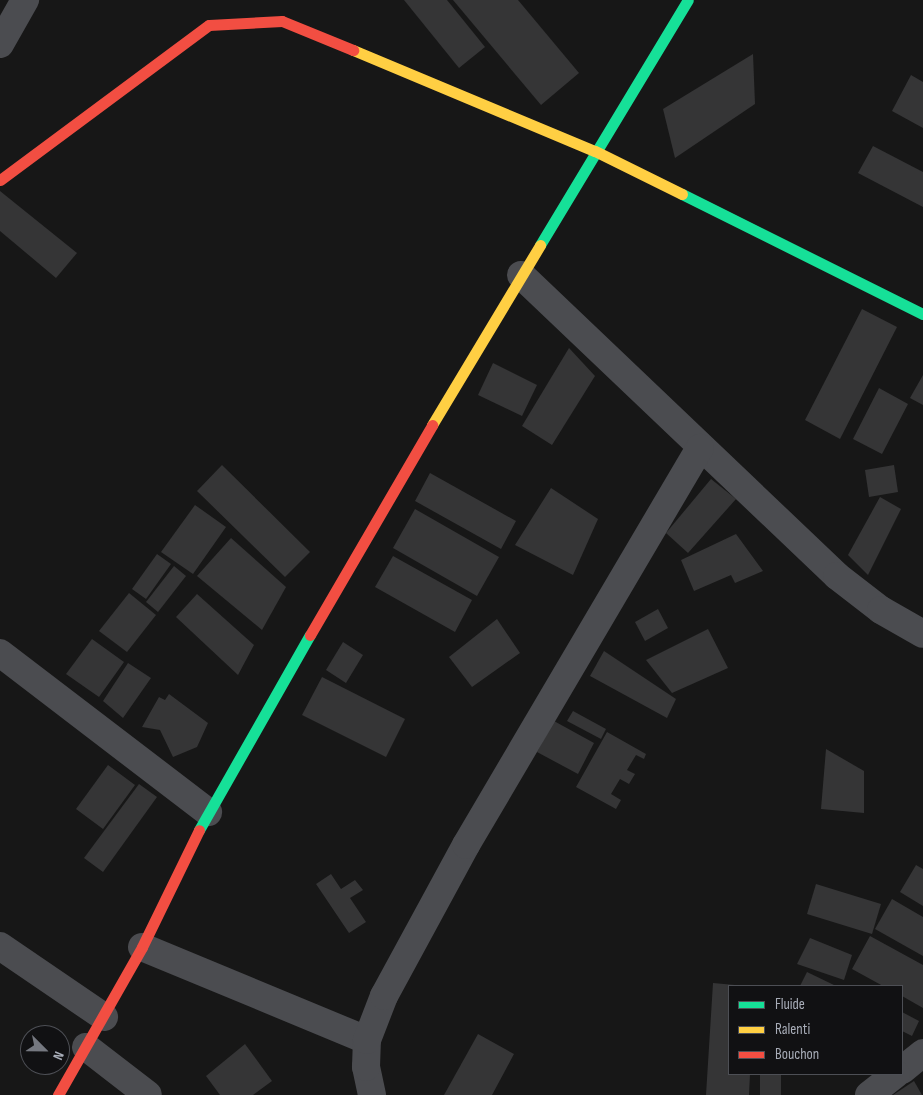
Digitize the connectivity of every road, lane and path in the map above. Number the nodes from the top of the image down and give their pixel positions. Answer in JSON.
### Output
{"nodes":[{"id":1,"x":25,"y":0,"type":"edge"},
{"id":2,"x":688,"y":0,"type":"edge"},
{"id":3,"x":0,"y":44,"type":"edge"},
{"id":4,"x":595,"y":151,"type":"junction"},
{"id":5,"x":0,"y":180,"type":"edge"},
{"id":6,"x":521,"y":275,"type":"junction"},
{"id":7,"x":923,"y":314,"type":"edge"},
{"id":8,"x":700,"y":448,"type":"junction"},
{"id":9,"x":923,"y":634,"type":"edge"},
{"id":10,"x":0,"y":653,"type":"edge"},
{"id":11,"x":208,"y":812,"type":"junction"},
{"id":12,"x":0,"y":946,"type":"edge"},
{"id":13,"x":142,"y":947,"type":"junction"},
{"id":14,"x":104,"y":1017,"type":"junction"},
{"id":15,"x":367,"y":1040,"type":"junction"},
{"id":16,"x":86,"y":1047,"type":"junction"},
{"id":17,"x":923,"y":1053,"type":"edge"},
{"id":18,"x":903,"y":1069,"type":"edge"},
{"id":19,"x":895,"y":1075,"type":"edge"},
{"id":20,"x":369,"y":1094,"type":"edge"},
{"id":21,"x":58,"y":1095,"type":"edge"},
{"id":22,"x":148,"y":1095,"type":"edge"},
{"id":23,"x":869,"y":1095,"type":"edge"}],
"edges":[{"from":1,"to":3,"type":"street"},
{"from":2,"to":4,"type":"street"},
{"from":4,"to":5,"type":"street"},
{"from":4,"to":6,"type":"street"},
{"from":4,"to":7,"type":"street"},
{"from":6,"to":8,"type":"street"},
{"from":6,"to":11,"type":"street"},
{"from":8,"to":9,"type":"street"},
{"from":8,"to":15,"type":"street"},
{"from":10,"to":11,"type":"street"},
{"from":11,"to":13,"type":"street"},
{"from":12,"to":14,"type":"street"},
{"from":13,"to":14,"type":"street"},
{"from":13,"to":15,"type":"street"},
{"from":14,"to":16,"type":"street"},
{"from":15,"to":20,"type":"street"},
{"from":16,"to":21,"type":"street"},
{"from":16,"to":22,"type":"street"},
{"from":17,"to":18,"type":"street"},
{"from":19,"to":23,"type":"street"}]}
